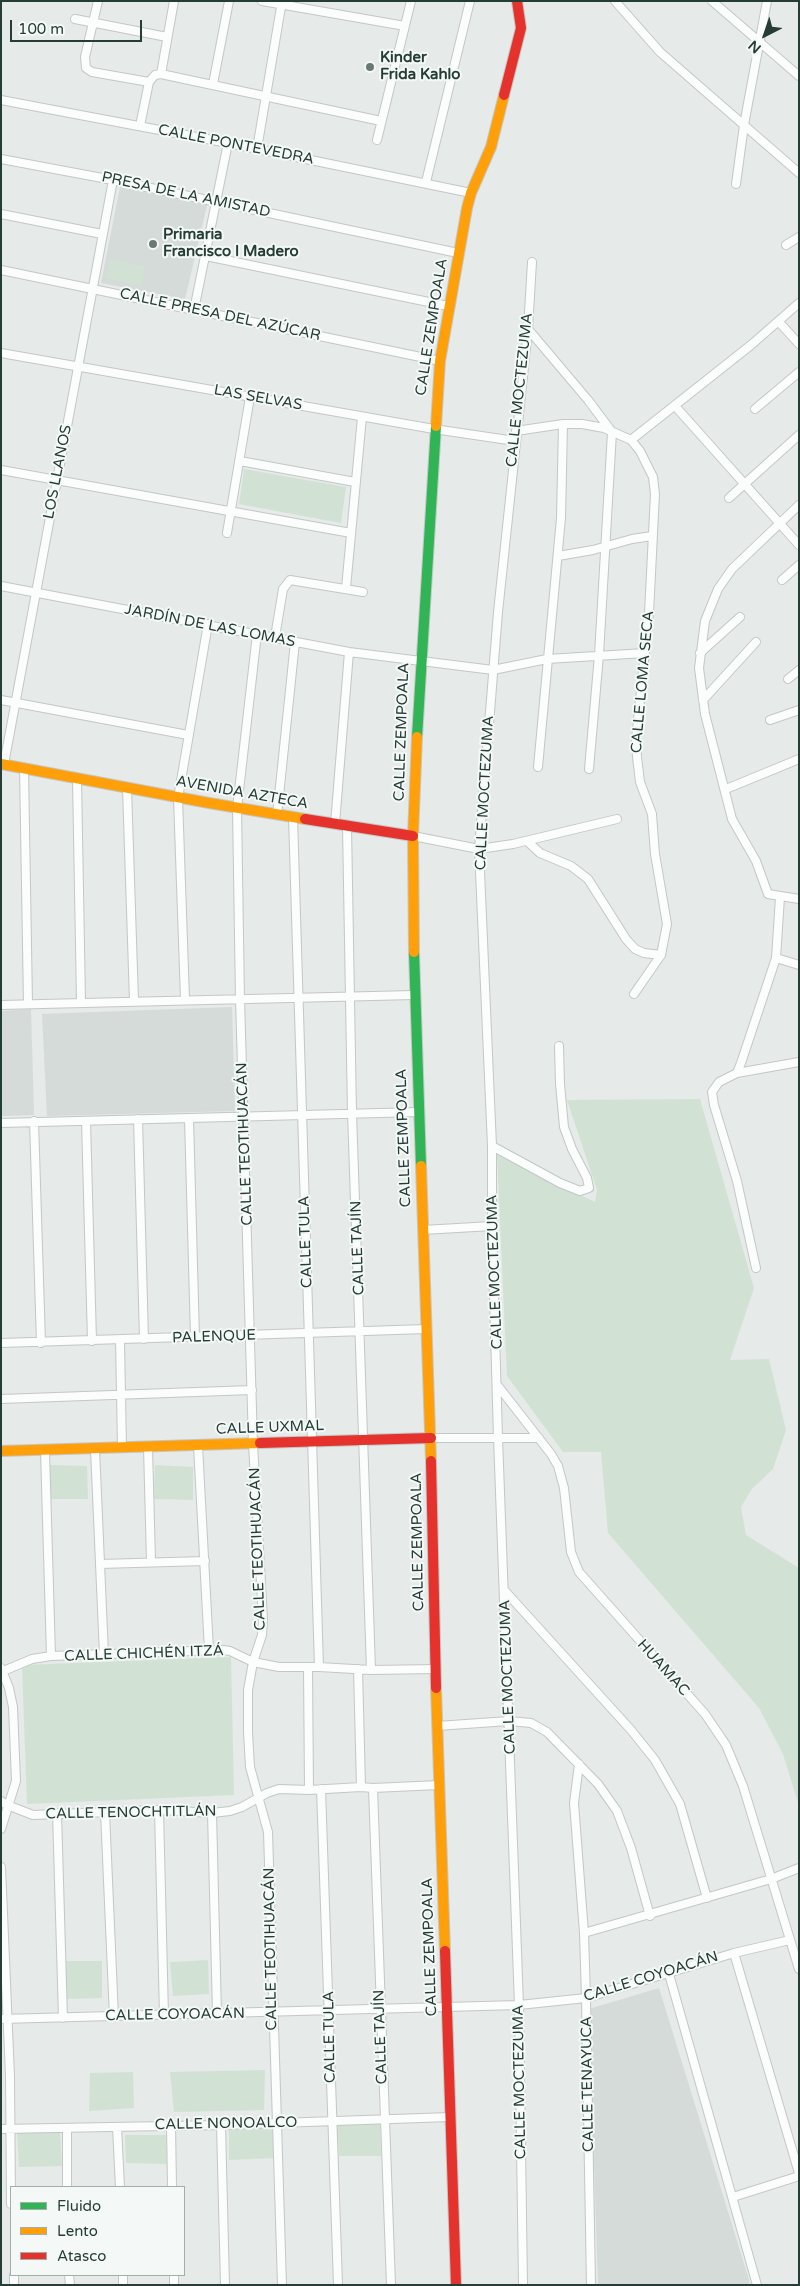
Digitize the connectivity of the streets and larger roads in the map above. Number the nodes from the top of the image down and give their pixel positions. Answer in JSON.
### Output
{"nodes":[{"id":1,"x":98,"y":1,"type":"edge"},
{"id":2,"x":174,"y":1,"type":"edge"},
{"id":3,"x":229,"y":1,"type":"edge"},
{"id":4,"x":262,"y":1,"type":"edge"},
{"id":5,"x":411,"y":1,"type":"edge"},
{"id":6,"x":470,"y":1,"type":"edge"},
{"id":7,"x":517,"y":1,"type":"edge"},
{"id":8,"x":615,"y":1,"type":"edge"},
{"id":9,"x":712,"y":1,"type":"edge"},
{"id":10,"x":767,"y":1,"type":"edge"},
{"id":11,"x":282,"y":3,"type":"edge"},
{"id":12,"x":75,"y":19,"type":"dead end"},
{"id":13,"x":94,"y":22,"type":"junction"},
{"id":14,"x":405,"y":26,"type":"junction"},
{"id":15,"x":167,"y":37,"type":"junction"},
{"id":16,"x":759,"y":42,"type":"junction"},
{"id":17,"x":161,"y":74,"type":"junction"},
{"id":18,"x":799,"y":76,"type":"edge"},
{"id":19,"x":149,"y":82,"type":"junction"},
{"id":20,"x":213,"y":84,"type":"junction"},
{"id":21,"x":266,"y":96,"type":"junction"},
{"id":22,"x":1,"y":100,"type":"edge"},
{"id":23,"x":381,"y":121,"type":"junction"},
{"id":24,"x":744,"y":125,"type":"junction"},
{"id":25,"x":140,"y":126,"type":"junction"},
{"id":26,"x":377,"y":140,"type":"dead end"},
{"id":27,"x":228,"y":142,"type":"junction"},
{"id":28,"x":257,"y":149,"type":"junction"},
{"id":29,"x":1,"y":159,"type":"edge"},
{"id":30,"x":799,"y":173,"type":"edge"},
{"id":31,"x":113,"y":180,"type":"junction"},
{"id":32,"x":426,"y":182,"type":"junction"},
{"id":33,"x":736,"y":184,"type":"dead end"},
{"id":34,"x":471,"y":193,"type":"junction"},
{"id":35,"x":217,"y":201,"type":"junction"},
{"id":36,"x":1,"y":214,"type":"edge"},
{"id":37,"x":102,"y":234,"type":"junction"},
{"id":38,"x":799,"y":237,"type":"edge"},
{"id":39,"x":786,"y":245,"type":"dead end"},
{"id":40,"x":458,"y":253,"type":"junction"},
{"id":41,"x":206,"y":256,"type":"junction"},
{"id":42,"x":532,"y":262,"type":"dead end"},
{"id":43,"x":1,"y":270,"type":"edge"},
{"id":44,"x":92,"y":289,"type":"junction"},
{"id":45,"x":799,"y":303,"type":"edge"},
{"id":46,"x":448,"y":306,"type":"junction"},
{"id":47,"x":194,"y":310,"type":"junction"},
{"id":48,"x":779,"y":322,"type":"junction"},
{"id":49,"x":528,"y":329,"type":"junction"},
{"id":50,"x":799,"y":344,"type":"edge"},
{"id":51,"x":1,"y":352,"type":"edge"},
{"id":52,"x":440,"y":361,"type":"junction"},
{"id":53,"x":78,"y":366,"type":"junction"},
{"id":54,"x":799,"y":372,"type":"edge"},
{"id":55,"x":250,"y":397,"type":"junction"},
{"id":56,"x":675,"y":406,"type":"junction"},
{"id":57,"x":755,"y":409,"type":"dead end"},
{"id":58,"x":362,"y":417,"type":"junction"},
{"id":59,"x":563,"y":424,"type":"junction"},
{"id":60,"x":434,"y":430,"type":"junction"},
{"id":61,"x":516,"y":431,"type":"junction"},
{"id":62,"x":612,"y":432,"type":"junction"},
{"id":63,"x":799,"y":435,"type":"edge"},
{"id":64,"x":631,"y":440,"type":"junction"},
{"id":65,"x":515,"y":441,"type":"junction"},
{"id":66,"x":240,"y":462,"type":"junction"},
{"id":67,"x":1,"y":470,"type":"edge"},
{"id":68,"x":56,"y":481,"type":"junction"},
{"id":69,"x":355,"y":482,"type":"junction"},
{"id":70,"x":744,"y":485,"type":"junction"},
{"id":71,"x":729,"y":498,"type":"dead end"},
{"id":72,"x":799,"y":505,"type":"edge"},
{"id":73,"x":230,"y":513,"type":"junction"},
{"id":74,"x":778,"y":523,"type":"junction"},
{"id":75,"x":227,"y":533,"type":"dead end"},
{"id":76,"x":351,"y":534,"type":"junction"},
{"id":77,"x":652,"y":536,"type":"junction"},
{"id":78,"x":799,"y":545,"type":"edge"},
{"id":79,"x":604,"y":548,"type":"junction"},
{"id":80,"x":558,"y":556,"type":"junction"},
{"id":81,"x":799,"y":565,"type":"edge"},
{"id":82,"x":782,"y":580,"type":"dead end"},
{"id":83,"x":1,"y":586,"type":"edge"},
{"id":84,"x":346,"y":588,"type":"junction"},
{"id":85,"x":36,"y":592,"type":"junction"},
{"id":86,"x":363,"y":592,"type":"dead end"},
{"id":87,"x":740,"y":617,"type":"dead end"},
{"id":88,"x":208,"y":624,"type":"junction"},
{"id":89,"x":257,"y":634,"type":"junction"},
{"id":90,"x":275,"y":637,"type":"junction"},
{"id":91,"x":295,"y":642,"type":"junction"},
{"id":92,"x":756,"y":642,"type":"dead end"},
{"id":93,"x":349,"y":652,"type":"junction"},
{"id":94,"x":645,"y":653,"type":"junction"},
{"id":95,"x":700,"y":654,"type":"junction"},
{"id":96,"x":599,"y":655,"type":"junction"},
{"id":97,"x":547,"y":659,"type":"junction"},
{"id":98,"x":420,"y":662,"type":"junction"},
{"id":99,"x":493,"y":670,"type":"junction"},
{"id":100,"x":799,"y":670,"type":"edge"},
{"id":101,"x":788,"y":679,"type":"dead end"},
{"id":102,"x":1,"y":700,"type":"edge"},
{"id":103,"x":703,"y":700,"type":"junction"},
{"id":104,"x":14,"y":703,"type":"junction"},
{"id":105,"x":799,"y":710,"type":"edge"},
{"id":106,"x":770,"y":720,"type":"dead end"},
{"id":107,"x":188,"y":735,"type":"junction"},
{"id":108,"x":799,"y":759,"type":"edge"},
{"id":109,"x":2,"y":764,"type":"edge"},
{"id":110,"x":538,"y":767,"type":"dead end"},
{"id":111,"x":24,"y":768,"type":"junction"},
{"id":112,"x":589,"y":769,"type":"dead end"},
{"id":113,"x":77,"y":778,"type":"junction"},
{"id":114,"x":127,"y":788,"type":"junction"},
{"id":115,"x":726,"y":789,"type":"junction"},
{"id":116,"x":178,"y":798,"type":"junction"},
{"id":117,"x":237,"y":808,"type":"junction"},
{"id":118,"x":277,"y":815,"type":"junction"},
{"id":119,"x":293,"y":817,"type":"junction"},
{"id":120,"x":617,"y":819,"type":"dead end"},
{"id":121,"x":335,"y":824,"type":"junction"},
{"id":122,"x":346,"y":826,"type":"junction"},
{"id":123,"x":413,"y":836,"type":"junction"},
{"id":124,"x":527,"y":842,"type":"junction"},
{"id":125,"x":479,"y":849,"type":"junction"},
{"id":126,"x":780,"y":897,"type":"junction"},
{"id":127,"x":799,"y":899,"type":"edge"},
{"id":128,"x":662,"y":955,"type":"junction"},
{"id":129,"x":776,"y":958,"type":"junction"},
{"id":130,"x":799,"y":965,"type":"edge"},
{"id":131,"x":634,"y":994,"type":"dead end"},
{"id":132,"x":414,"y":995,"type":"junction"},
{"id":133,"x":349,"y":996,"type":"junction"},
{"id":134,"x":298,"y":998,"type":"junction"},
{"id":135,"x":185,"y":999,"type":"junction"},
{"id":136,"x":240,"y":1000,"type":"junction"},
{"id":137,"x":134,"y":1001,"type":"junction"},
{"id":138,"x":81,"y":1002,"type":"junction"},
{"id":139,"x":28,"y":1004,"type":"junction"},
{"id":140,"x":1,"y":1005,"type":"edge"},
{"id":141,"x":559,"y":1046,"type":"dead end"},
{"id":142,"x":799,"y":1062,"type":"edge"},
{"id":143,"x":737,"y":1073,"type":"junction"},
{"id":144,"x":418,"y":1112,"type":"junction"},
{"id":145,"x":352,"y":1113,"type":"junction"},
{"id":146,"x":302,"y":1115,"type":"junction"},
{"id":147,"x":244,"y":1116,"type":"junction"},
{"id":148,"x":189,"y":1118,"type":"junction"},
{"id":149,"x":138,"y":1119,"type":"junction"},
{"id":150,"x":34,"y":1121,"type":"junction"},
{"id":151,"x":86,"y":1121,"type":"junction"},
{"id":152,"x":1,"y":1123,"type":"edge"},
{"id":153,"x":492,"y":1146,"type":"junction"},
{"id":154,"x":492,"y":1226,"type":"junction"},
{"id":155,"x":423,"y":1230,"type":"junction"},
{"id":156,"x":756,"y":1268,"type":"dead end"},
{"id":157,"x":426,"y":1329,"type":"junction"},
{"id":158,"x":360,"y":1331,"type":"junction"},
{"id":159,"x":309,"y":1334,"type":"junction"},
{"id":160,"x":252,"y":1336,"type":"junction"},
{"id":161,"x":195,"y":1338,"type":"junction"},
{"id":162,"x":144,"y":1339,"type":"junction"},
{"id":163,"x":120,"y":1340,"type":"junction"},
{"id":164,"x":92,"y":1341,"type":"junction"},
{"id":165,"x":1,"y":1343,"type":"edge"},
{"id":166,"x":41,"y":1344,"type":"junction"},
{"id":167,"x":498,"y":1386,"type":"junction"},
{"id":168,"x":252,"y":1390,"type":"junction"},
{"id":169,"x":121,"y":1394,"type":"junction"},
{"id":170,"x":1,"y":1399,"type":"edge"},
{"id":171,"x":431,"y":1438,"type":"junction"},
{"id":172,"x":498,"y":1438,"type":"junction"},
{"id":173,"x":539,"y":1438,"type":"junction"},
{"id":174,"x":363,"y":1440,"type":"junction"},
{"id":175,"x":311,"y":1441,"type":"junction"},
{"id":176,"x":254,"y":1444,"type":"junction"},
{"id":177,"x":198,"y":1446,"type":"junction"},
{"id":178,"x":148,"y":1447,"type":"junction"},
{"id":179,"x":122,"y":1448,"type":"junction"},
{"id":180,"x":95,"y":1449,"type":"junction"},
{"id":181,"x":45,"y":1450,"type":"junction"},
{"id":182,"x":1,"y":1451,"type":"edge"},
{"id":183,"x":205,"y":1561,"type":"junction"},
{"id":184,"x":151,"y":1562,"type":"junction"},
{"id":185,"x":100,"y":1564,"type":"junction"},
{"id":186,"x":505,"y":1591,"type":"junction"},
{"id":187,"x":209,"y":1650,"type":"junction"},
{"id":188,"x":104,"y":1655,"type":"junction"},
{"id":189,"x":51,"y":1656,"type":"junction"},
{"id":190,"x":253,"y":1662,"type":"junction"},
{"id":191,"x":308,"y":1667,"type":"junction"},
{"id":192,"x":319,"y":1667,"type":"junction"},
{"id":193,"x":436,"y":1669,"type":"junction"},
{"id":194,"x":2,"y":1670,"type":"edge"},
{"id":195,"x":358,"y":1670,"type":"junction"},
{"id":196,"x":371,"y":1670,"type":"junction"},
{"id":197,"x":509,"y":1721,"type":"junction"},
{"id":198,"x":437,"y":1726,"type":"junction"},
{"id":199,"x":579,"y":1764,"type":"junction"},
{"id":200,"x":439,"y":1785,"type":"junction"},
{"id":201,"x":361,"y":1787,"type":"junction"},
{"id":202,"x":373,"y":1788,"type":"junction"},
{"id":203,"x":321,"y":1789,"type":"junction"},
{"id":204,"x":309,"y":1790,"type":"junction"},
{"id":205,"x":258,"y":1797,"type":"junction"},
{"id":206,"x":4,"y":1803,"type":"edge"},
{"id":207,"x":159,"y":1810,"type":"junction"},
{"id":208,"x":106,"y":1812,"type":"junction"},
{"id":209,"x":57,"y":1813,"type":"junction"},
{"id":210,"x":212,"y":1813,"type":"junction"},
{"id":211,"x":1,"y":1829,"type":"edge"},
{"id":212,"x":1,"y":1867,"type":"edge"},
{"id":213,"x":799,"y":1868,"type":"edge"},
{"id":214,"x":771,"y":1879,"type":"junction"},
{"id":215,"x":707,"y":1898,"type":"junction"},
{"id":216,"x":650,"y":1916,"type":"junction"},
{"id":217,"x":584,"y":1933,"type":"junction"},
{"id":218,"x":790,"y":1940,"type":"junction"},
{"id":219,"x":734,"y":1953,"type":"junction"},
{"id":220,"x":799,"y":1969,"type":"edge"},
{"id":221,"x":669,"y":1974,"type":"junction"},
{"id":222,"x":586,"y":1998,"type":"junction"},
{"id":223,"x":519,"y":2005,"type":"junction"},
{"id":224,"x":447,"y":2006,"type":"junction"},
{"id":225,"x":380,"y":2009,"type":"junction"},
{"id":226,"x":329,"y":2012,"type":"junction"},
{"id":227,"x":272,"y":2013,"type":"junction"},
{"id":228,"x":217,"y":2014,"type":"junction"},
{"id":229,"x":164,"y":2016,"type":"junction"},
{"id":230,"x":114,"y":2017,"type":"junction"},
{"id":231,"x":63,"y":2018,"type":"junction"},
{"id":232,"x":4,"y":2019,"type":"edge"},
{"id":233,"x":450,"y":2117,"type":"junction"},
{"id":234,"x":384,"y":2120,"type":"junction"},
{"id":235,"x":332,"y":2122,"type":"junction"},
{"id":236,"x":277,"y":2123,"type":"junction"},
{"id":237,"x":171,"y":2125,"type":"junction"},
{"id":238,"x":221,"y":2125,"type":"junction"},
{"id":239,"x":117,"y":2127,"type":"junction"},
{"id":240,"x":5,"y":2128,"type":"edge"},
{"id":241,"x":67,"y":2128,"type":"junction"},
{"id":242,"x":799,"y":2174,"type":"edge"},
{"id":243,"x":67,"y":2186,"type":"edge"},
{"id":244,"x":120,"y":2186,"type":"edge"},
{"id":245,"x":172,"y":2186,"type":"edge"},
{"id":246,"x":10,"y":2191,"type":"edge"},
{"id":247,"x":733,"y":2197,"type":"junction"},
{"id":248,"x":225,"y":2285,"type":"edge"},
{"id":249,"x":282,"y":2285,"type":"edge"},
{"id":250,"x":338,"y":2285,"type":"edge"},
{"id":251,"x":390,"y":2285,"type":"edge"},
{"id":252,"x":456,"y":2285,"type":"edge"},
{"id":253,"x":523,"y":2285,"type":"edge"},
{"id":254,"x":591,"y":2285,"type":"edge"},
{"id":255,"x":757,"y":2285,"type":"edge"}],
"edges":[{"from":1,"to":13,"type":"street"},
{"from":2,"to":15,"type":"street"},
{"from":3,"to":20,"type":"street"},
{"from":4,"to":11,"type":"street"},
{"from":5,"to":14,"type":"street"},
{"from":6,"to":32,"type":"street"},
{"from":7,"to":34,"type":"street","name":"CALLE ZEMPOALA"},
{"from":8,"to":24,"type":"street"},
{"from":9,"to":16,"type":"street"},
{"from":10,"to":16,"type":"street"},
{"from":11,"to":14,"type":"street"},
{"from":11,"to":21,"type":"street"},
{"from":12,"to":13,"type":"street"},
{"from":13,"to":15,"type":"street"},
{"from":13,"to":19,"type":"street"},
{"from":14,"to":23,"type":"street"},
{"from":15,"to":17,"type":"street"},
{"from":16,"to":18,"type":"street"},
{"from":16,"to":24,"type":"street"},
{"from":17,"to":19,"type":"street"},
{"from":17,"to":20,"type":"street"},
{"from":19,"to":25,"type":"street"},
{"from":20,"to":21,"type":"street"},
{"from":21,"to":23,"type":"street"},
{"from":21,"to":28,"type":"street"},
{"from":22,"to":25,"type":"street","name":"CALLE PONTEVEDRA"},
{"from":23,"to":26,"type":"street"},
{"from":24,"to":30,"type":"street"},
{"from":24,"to":33,"type":"street"},
{"from":25,"to":27,"type":"street","name":"CALLE PONTEVEDRA"},
{"from":27,"to":28,"type":"street","name":"CALLE PONTEVEDRA"},
{"from":27,"to":35,"type":"street"},
{"from":28,"to":32,"type":"street","name":"CALLE PONTEVEDRA"},
{"from":29,"to":31,"type":"street","name":"PRESA DE LA AMISTAD"},
{"from":31,"to":35,"type":"street","name":"PRESA DE LA AMISTAD"},
{"from":31,"to":37,"type":"street","name":"LOS LLANOS"},
{"from":32,"to":34,"type":"street","name":"CALLE PONTEVEDRA"},
{"from":34,"to":40,"type":"street","name":"CALLE ZEMPOALA"},
{"from":35,"to":40,"type":"street","name":"PRESA DE LA AMISTAD"},
{"from":35,"to":41,"type":"street"},
{"from":36,"to":37,"type":"street"},
{"from":37,"to":44,"type":"street","name":"LOS LLANOS"},
{"from":38,"to":39,"type":"street"},
{"from":40,"to":46,"type":"street","name":"CALLE ZEMPOALA"},
{"from":41,"to":46,"type":"street"},
{"from":41,"to":47,"type":"street"},
{"from":42,"to":49,"type":"street","name":"CALLE MOCTEZUMA"},
{"from":43,"to":44,"type":"street","name":"CALLE PRESA DEL AZÚCAR"},
{"from":44,"to":47,"type":"street","name":"CALLE PRESA DEL AZÚCAR"},
{"from":44,"to":53,"type":"street","name":"LOS LLANOS"},
{"from":45,"to":48,"type":"street"},
{"from":46,"to":52,"type":"street","name":"CALLE ZEMPOALA"},
{"from":47,"to":52,"type":"street","name":"CALLE PRESA DEL AZÚCAR"},
{"from":48,"to":50,"type":"street"},
{"from":48,"to":56,"type":"street"},
{"from":49,"to":61,"type":"street","name":"CALLE MOCTEZUMA"},
{"from":49,"to":62,"type":"street"},
{"from":51,"to":53,"type":"street","name":"LAS SELVAS"},
{"from":52,"to":60,"type":"street","name":"CALLE ZEMPOALA"},
{"from":53,"to":55,"type":"street","name":"LAS SELVAS"},
{"from":53,"to":68,"type":"street","name":"LOS LLANOS"},
{"from":54,"to":57,"type":"street"},
{"from":55,"to":58,"type":"street","name":"LAS SELVAS"},
{"from":55,"to":66,"type":"street"},
{"from":56,"to":64,"type":"street"},
{"from":56,"to":70,"type":"street"},
{"from":58,"to":60,"type":"street","name":"LAS SELVAS"},
{"from":58,"to":69,"type":"street"},
{"from":59,"to":61,"type":"street"},
{"from":59,"to":62,"type":"street"},
{"from":59,"to":80,"type":"street"},
{"from":60,"to":65,"type":"street","name":"LAS SELVAS"},
{"from":60,"to":98,"type":"street","name":"CALLE ZEMPOALA"},
{"from":61,"to":65,"type":"street","name":"CALLE MOCTEZUMA"},
{"from":62,"to":64,"type":"street"},
{"from":62,"to":79,"type":"street"},
{"from":63,"to":70,"type":"street"},
{"from":64,"to":77,"type":"street","name":"CALLE LOMA SECA"},
{"from":65,"to":99,"type":"street","name":"CALLE MOCTEZUMA"},
{"from":66,"to":69,"type":"street"},
{"from":66,"to":73,"type":"street"},
{"from":67,"to":68,"type":"street"},
{"from":68,"to":73,"type":"street"},
{"from":68,"to":85,"type":"street","name":"LOS LLANOS"},
{"from":69,"to":76,"type":"street"},
{"from":70,"to":71,"type":"street"},
{"from":70,"to":74,"type":"street"},
{"from":72,"to":74,"type":"street"},
{"from":73,"to":75,"type":"street"},
{"from":73,"to":76,"type":"street"},
{"from":74,"to":78,"type":"street"},
{"from":74,"to":95,"type":"street"},
{"from":76,"to":84,"type":"street"},
{"from":77,"to":79,"type":"street"},
{"from":77,"to":94,"type":"street","name":"CALLE LOMA SECA"},
{"from":79,"to":80,"type":"street"},
{"from":79,"to":96,"type":"street"},
{"from":80,"to":97,"type":"street"},
{"from":81,"to":82,"type":"street"},
{"from":83,"to":85,"type":"street","name":"JARDÍN DE LAS LOMAS"},
{"from":84,"to":86,"type":"street"},
{"from":84,"to":90,"type":"street"},
{"from":85,"to":88,"type":"street","name":"JARDÍN DE LAS LOMAS"},
{"from":85,"to":104,"type":"street","name":"LOS LLANOS"},
{"from":87,"to":95,"type":"street"},
{"from":88,"to":89,"type":"street","name":"JARDÍN DE LAS LOMAS"},
{"from":88,"to":107,"type":"street"},
{"from":89,"to":90,"type":"street","name":"JARDÍN DE LAS LOMAS"},
{"from":89,"to":117,"type":"street","name":"CALLE TEOTIHUACÁN"},
{"from":90,"to":91,"type":"street","name":"JARDÍN DE LAS LOMAS"},
{"from":91,"to":93,"type":"street","name":"JARDÍN DE LAS LOMAS"},
{"from":91,"to":118,"type":"street"},
{"from":92,"to":103,"type":"street"},
{"from":93,"to":98,"type":"street","name":"JARDÍN DE LAS LOMAS"},
{"from":93,"to":121,"type":"street"},
{"from":94,"to":96,"type":"street","name":"JARDÍN DE LAS LOMAS"},
{"from":94,"to":128,"type":"street","name":"CALLE LOMA SECA"},
{"from":95,"to":103,"type":"street"},
{"from":96,"to":97,"type":"street","name":"JARDÍN DE LAS LOMAS"},
{"from":96,"to":112,"type":"street"},
{"from":97,"to":99,"type":"street","name":"JARDÍN DE LAS LOMAS"},
{"from":97,"to":110,"type":"street"},
{"from":98,"to":99,"type":"street","name":"JARDÍN DE LAS LOMAS"},
{"from":98,"to":123,"type":"street","name":"CALLE ZEMPOALA"},
{"from":99,"to":125,"type":"street","name":"CALLE MOCTEZUMA"},
{"from":100,"to":101,"type":"street"},
{"from":102,"to":104,"type":"street"},
{"from":103,"to":115,"type":"street"},
{"from":104,"to":107,"type":"street"},
{"from":104,"to":109,"type":"street","name":"LOS LLANOS"},
{"from":105,"to":106,"type":"street"},
{"from":107,"to":116,"type":"street"},
{"from":108,"to":115,"type":"street"},
{"from":109,"to":111,"type":"street","name":"AVENIDA AZTECA"},
{"from":111,"to":113,"type":"street","name":"AVENIDA AZTECA"},
{"from":111,"to":139,"type":"street"},
{"from":113,"to":114,"type":"street","name":"AVENIDA AZTECA"},
{"from":113,"to":138,"type":"street"},
{"from":114,"to":116,"type":"street","name":"AVENIDA AZTECA"},
{"from":114,"to":137,"type":"street"},
{"from":115,"to":126,"type":"street"},
{"from":116,"to":117,"type":"street","name":"AVENIDA AZTECA"},
{"from":116,"to":135,"type":"street"},
{"from":117,"to":118,"type":"street","name":"AVENIDA AZTECA"},
{"from":117,"to":136,"type":"street","name":"CALLE TEOTIHUACÁN"},
{"from":118,"to":119,"type":"street","name":"AVENIDA AZTECA"},
{"from":119,"to":121,"type":"street","name":"AVENIDA AZTECA"},
{"from":119,"to":134,"type":"street","name":"CALLE TULA"},
{"from":120,"to":124,"type":"street","name":"AVENIDA AZTECA"},
{"from":121,"to":122,"type":"street","name":"AVENIDA AZTECA"},
{"from":122,"to":123,"type":"street","name":"AVENIDA AZTECA"},
{"from":122,"to":133,"type":"street","name":"CALLE TAJÍN"},
{"from":123,"to":125,"type":"street","name":"AVENIDA AZTECA"},
{"from":123,"to":132,"type":"street","name":"CALLE ZEMPOALA"},
{"from":124,"to":125,"type":"street","name":"AVENIDA AZTECA"},
{"from":124,"to":128,"type":"street"},
{"from":125,"to":153,"type":"street","name":"CALLE MOCTEZUMA"},
{"from":126,"to":127,"type":"street"},
{"from":126,"to":129,"type":"street"},
{"from":128,"to":131,"type":"street"},
{"from":129,"to":130,"type":"street"},
{"from":129,"to":143,"type":"street"},
{"from":132,"to":133,"type":"street"},
{"from":132,"to":144,"type":"street","name":"CALLE ZEMPOALA"},
{"from":133,"to":134,"type":"street"},
{"from":133,"to":145,"type":"street","name":"CALLE TAJÍN"},
{"from":134,"to":136,"type":"street"},
{"from":134,"to":146,"type":"street","name":"CALLE TULA"},
{"from":135,"to":136,"type":"street"},
{"from":135,"to":137,"type":"street"},
{"from":136,"to":147,"type":"street","name":"CALLE TEOTIHUACÁN"},
{"from":137,"to":138,"type":"street"},
{"from":138,"to":139,"type":"street"},
{"from":139,"to":140,"type":"street"},
{"from":141,"to":153,"type":"street"},
{"from":142,"to":143,"type":"street"},
{"from":143,"to":156,"type":"street"},
{"from":144,"to":145,"type":"street"},
{"from":144,"to":155,"type":"street","name":"CALLE ZEMPOALA"},
{"from":145,"to":146,"type":"street"},
{"from":145,"to":158,"type":"street","name":"CALLE TAJÍN"},
{"from":146,"to":147,"type":"street"},
{"from":146,"to":159,"type":"street","name":"CALLE TULA"},
{"from":147,"to":148,"type":"street"},
{"from":147,"to":160,"type":"street","name":"CALLE TEOTIHUACÁN"},
{"from":148,"to":149,"type":"street"},
{"from":148,"to":161,"type":"street"},
{"from":149,"to":151,"type":"street"},
{"from":149,"to":162,"type":"street"},
{"from":150,"to":151,"type":"street"},
{"from":150,"to":152,"type":"street"},
{"from":150,"to":166,"type":"street"},
{"from":151,"to":164,"type":"street"},
{"from":153,"to":154,"type":"street","name":"CALLE MOCTEZUMA"},
{"from":154,"to":155,"type":"street"},
{"from":154,"to":167,"type":"street","name":"CALLE MOCTEZUMA"},
{"from":155,"to":157,"type":"street","name":"CALLE ZEMPOALA"},
{"from":157,"to":158,"type":"street","name":"PALENQUE"},
{"from":157,"to":171,"type":"street","name":"CALLE ZEMPOALA"},
{"from":158,"to":159,"type":"street","name":"PALENQUE"},
{"from":158,"to":174,"type":"street","name":"CALLE TAJÍN"},
{"from":159,"to":160,"type":"street","name":"PALENQUE"},
{"from":159,"to":175,"type":"street","name":"CALLE TULA"},
{"from":160,"to":161,"type":"street","name":"PALENQUE"},
{"from":160,"to":168,"type":"street","name":"CALLE TEOTIHUACÁN"},
{"from":161,"to":162,"type":"street","name":"PALENQUE"},
{"from":162,"to":163,"type":"street","name":"PALENQUE"},
{"from":163,"to":164,"type":"street","name":"PALENQUE"},
{"from":163,"to":169,"type":"street"},
{"from":164,"to":166,"type":"street","name":"PALENQUE"},
{"from":165,"to":166,"type":"street","name":"PALENQUE"},
{"from":167,"to":172,"type":"street","name":"CALLE MOCTEZUMA"},
{"from":167,"to":173,"type":"street","name":"HUAMAC"},
{"from":168,"to":169,"type":"street"},
{"from":168,"to":176,"type":"street","name":"CALLE TEOTIHUACÁN"},
{"from":169,"to":170,"type":"street"},
{"from":169,"to":179,"type":"street"},
{"from":171,"to":172,"type":"street","name":"CALLE UXMAL"},
{"from":171,"to":174,"type":"street","name":"CALLE UXMAL"},
{"from":171,"to":193,"type":"street","name":"CALLE ZEMPOALA"},
{"from":172,"to":173,"type":"street","name":"CALLE UXMAL"},
{"from":172,"to":186,"type":"street","name":"CALLE MOCTEZUMA"},
{"from":173,"to":214,"type":"street","name":"HUAMAC"},
{"from":174,"to":175,"type":"street","name":"CALLE UXMAL"},
{"from":174,"to":196,"type":"street","name":"CALLE TAJÍN"},
{"from":175,"to":176,"type":"street","name":"CALLE UXMAL"},
{"from":175,"to":192,"type":"street","name":"CALLE TULA"},
{"from":176,"to":177,"type":"street","name":"CALLE UXMAL"},
{"from":176,"to":190,"type":"street","name":"CALLE TEOTIHUACÁN"},
{"from":177,"to":178,"type":"street","name":"CALLE UXMAL"},
{"from":177,"to":183,"type":"street"},
{"from":178,"to":179,"type":"street","name":"CALLE UXMAL"},
{"from":178,"to":184,"type":"street"},
{"from":179,"to":180,"type":"street","name":"CALLE UXMAL"},
{"from":180,"to":181,"type":"street","name":"CALLE UXMAL"},
{"from":180,"to":185,"type":"street"},
{"from":181,"to":182,"type":"street","name":"CALLE UXMAL"},
{"from":181,"to":189,"type":"street"},
{"from":183,"to":184,"type":"street"},
{"from":183,"to":187,"type":"street"},
{"from":184,"to":185,"type":"street"},
{"from":185,"to":188,"type":"street"},
{"from":186,"to":197,"type":"street","name":"CALLE MOCTEZUMA"},
{"from":186,"to":215,"type":"street"},
{"from":187,"to":188,"type":"street","name":"CALLE CHICHÉN ITZÁ"},
{"from":187,"to":190,"type":"street","name":"CALLE CHICHÉN ITZÁ"},
{"from":188,"to":189,"type":"street","name":"CALLE CHICHÉN ITZÁ"},
{"from":189,"to":194,"type":"street","name":"CALLE CHICHÉN ITZÁ"},
{"from":190,"to":191,"type":"street","name":"CALLE CHICHÉN ITZÁ"},
{"from":190,"to":205,"type":"street","name":"CALLE TEOTIHUACÁN"},
{"from":191,"to":192,"type":"street","name":"CALLE CHICHÉN ITZÁ"},
{"from":191,"to":204,"type":"street"},
{"from":192,"to":195,"type":"street","name":"CALLE CHICHÉN ITZÁ"},
{"from":193,"to":196,"type":"street","name":"CALLE CHICHÉN ITZÁ"},
{"from":193,"to":198,"type":"street","name":"CALLE ZEMPOALA"},
{"from":194,"to":206,"type":"street"},
{"from":195,"to":196,"type":"street","name":"CALLE CHICHÉN ITZÁ"},
{"from":195,"to":201,"type":"street"},
{"from":197,"to":198,"type":"street"},
{"from":197,"to":199,"type":"street"},
{"from":197,"to":223,"type":"street","name":"CALLE MOCTEZUMA"},
{"from":198,"to":200,"type":"street","name":"CALLE ZEMPOALA"},
{"from":199,"to":216,"type":"street"},
{"from":199,"to":217,"type":"street","name":"CALLE TENAYUCA"},
{"from":200,"to":202,"type":"street","name":"CALLE TENOCHTITLÁN"},
{"from":200,"to":224,"type":"street","name":"CALLE ZEMPOALA"},
{"from":201,"to":202,"type":"street","name":"CALLE TENOCHTITLÁN"},
{"from":201,"to":203,"type":"street","name":"CALLE TENOCHTITLÁN"},
{"from":202,"to":225,"type":"street","name":"CALLE TAJÍN"},
{"from":203,"to":204,"type":"street","name":"CALLE TENOCHTITLÁN"},
{"from":203,"to":226,"type":"street","name":"CALLE TULA"},
{"from":204,"to":205,"type":"street","name":"CALLE TENOCHTITLÁN"},
{"from":205,"to":210,"type":"street","name":"CALLE TENOCHTITLÁN"},
{"from":205,"to":227,"type":"street","name":"CALLE TEOTIHUACÁN"},
{"from":206,"to":209,"type":"street","name":"CALLE TENOCHTITLÁN"},
{"from":206,"to":211,"type":"street"},
{"from":207,"to":208,"type":"street","name":"CALLE TENOCHTITLÁN"},
{"from":207,"to":210,"type":"street","name":"CALLE TENOCHTITLÁN"},
{"from":207,"to":229,"type":"street"},
{"from":208,"to":209,"type":"street","name":"CALLE TENOCHTITLÁN"},
{"from":208,"to":230,"type":"street"},
{"from":209,"to":231,"type":"street"},
{"from":210,"to":228,"type":"street"},
{"from":212,"to":232,"type":"street"},
{"from":213,"to":214,"type":"street"},
{"from":214,"to":215,"type":"street"},
{"from":214,"to":218,"type":"street","name":"HUAMAC"},
{"from":215,"to":216,"type":"street"},
{"from":216,"to":217,"type":"street"},
{"from":217,"to":222,"type":"street","name":"CALLE TENAYUCA"},
{"from":218,"to":219,"type":"street","name":"CALLE COYOACÁN"},
{"from":218,"to":220,"type":"street","name":"HUAMAC"},
{"from":219,"to":221,"type":"street","name":"CALLE COYOACÁN"},
{"from":219,"to":242,"type":"street"},
{"from":221,"to":222,"type":"street","name":"CALLE COYOACÁN"},
{"from":221,"to":247,"type":"street"},
{"from":222,"to":223,"type":"street","name":"CALLE COYOACÁN"},
{"from":222,"to":254,"type":"street","name":"CALLE TENAYUCA"},
{"from":223,"to":224,"type":"street","name":"CALLE COYOACÁN"},
{"from":223,"to":253,"type":"street","name":"CALLE MOCTEZUMA"},
{"from":224,"to":225,"type":"street","name":"CALLE COYOACÁN"},
{"from":224,"to":233,"type":"street","name":"CALLE ZEMPOALA"},
{"from":225,"to":226,"type":"street","name":"CALLE COYOACÁN"},
{"from":225,"to":234,"type":"street","name":"CALLE TAJÍN"},
{"from":226,"to":227,"type":"street","name":"CALLE COYOACÁN"},
{"from":226,"to":235,"type":"street","name":"CALLE TULA"},
{"from":227,"to":228,"type":"street","name":"CALLE COYOACÁN"},
{"from":227,"to":236,"type":"street","name":"CALLE TEOTIHUACÁN"},
{"from":228,"to":229,"type":"street","name":"CALLE COYOACÁN"},
{"from":229,"to":230,"type":"street","name":"CALLE COYOACÁN"},
{"from":230,"to":231,"type":"street","name":"CALLE COYOACÁN"},
{"from":231,"to":232,"type":"street","name":"CALLE COYOACÁN"},
{"from":232,"to":240,"type":"street"},
{"from":233,"to":234,"type":"street","name":"CALLE NONOALCO"},
{"from":233,"to":252,"type":"street","name":"CALLE ZEMPOALA"},
{"from":234,"to":235,"type":"street","name":"CALLE NONOALCO"},
{"from":234,"to":251,"type":"street","name":"CALLE TAJÍN"},
{"from":235,"to":236,"type":"street","name":"CALLE NONOALCO"},
{"from":235,"to":250,"type":"street","name":"CALLE TULA"},
{"from":236,"to":238,"type":"street","name":"CALLE NONOALCO"},
{"from":236,"to":249,"type":"street","name":"CALLE TEOTIHUACÁN"},
{"from":237,"to":238,"type":"street","name":"CALLE NONOALCO"},
{"from":237,"to":239,"type":"street","name":"CALLE NONOALCO"},
{"from":237,"to":245,"type":"street"},
{"from":238,"to":248,"type":"street"},
{"from":239,"to":241,"type":"street","name":"CALLE NONOALCO"},
{"from":239,"to":244,"type":"street"},
{"from":240,"to":241,"type":"street","name":"CALLE NONOALCO"},
{"from":240,"to":246,"type":"street"},
{"from":241,"to":243,"type":"street"},
{"from":242,"to":247,"type":"street"},
{"from":247,"to":255,"type":"street"}]}
